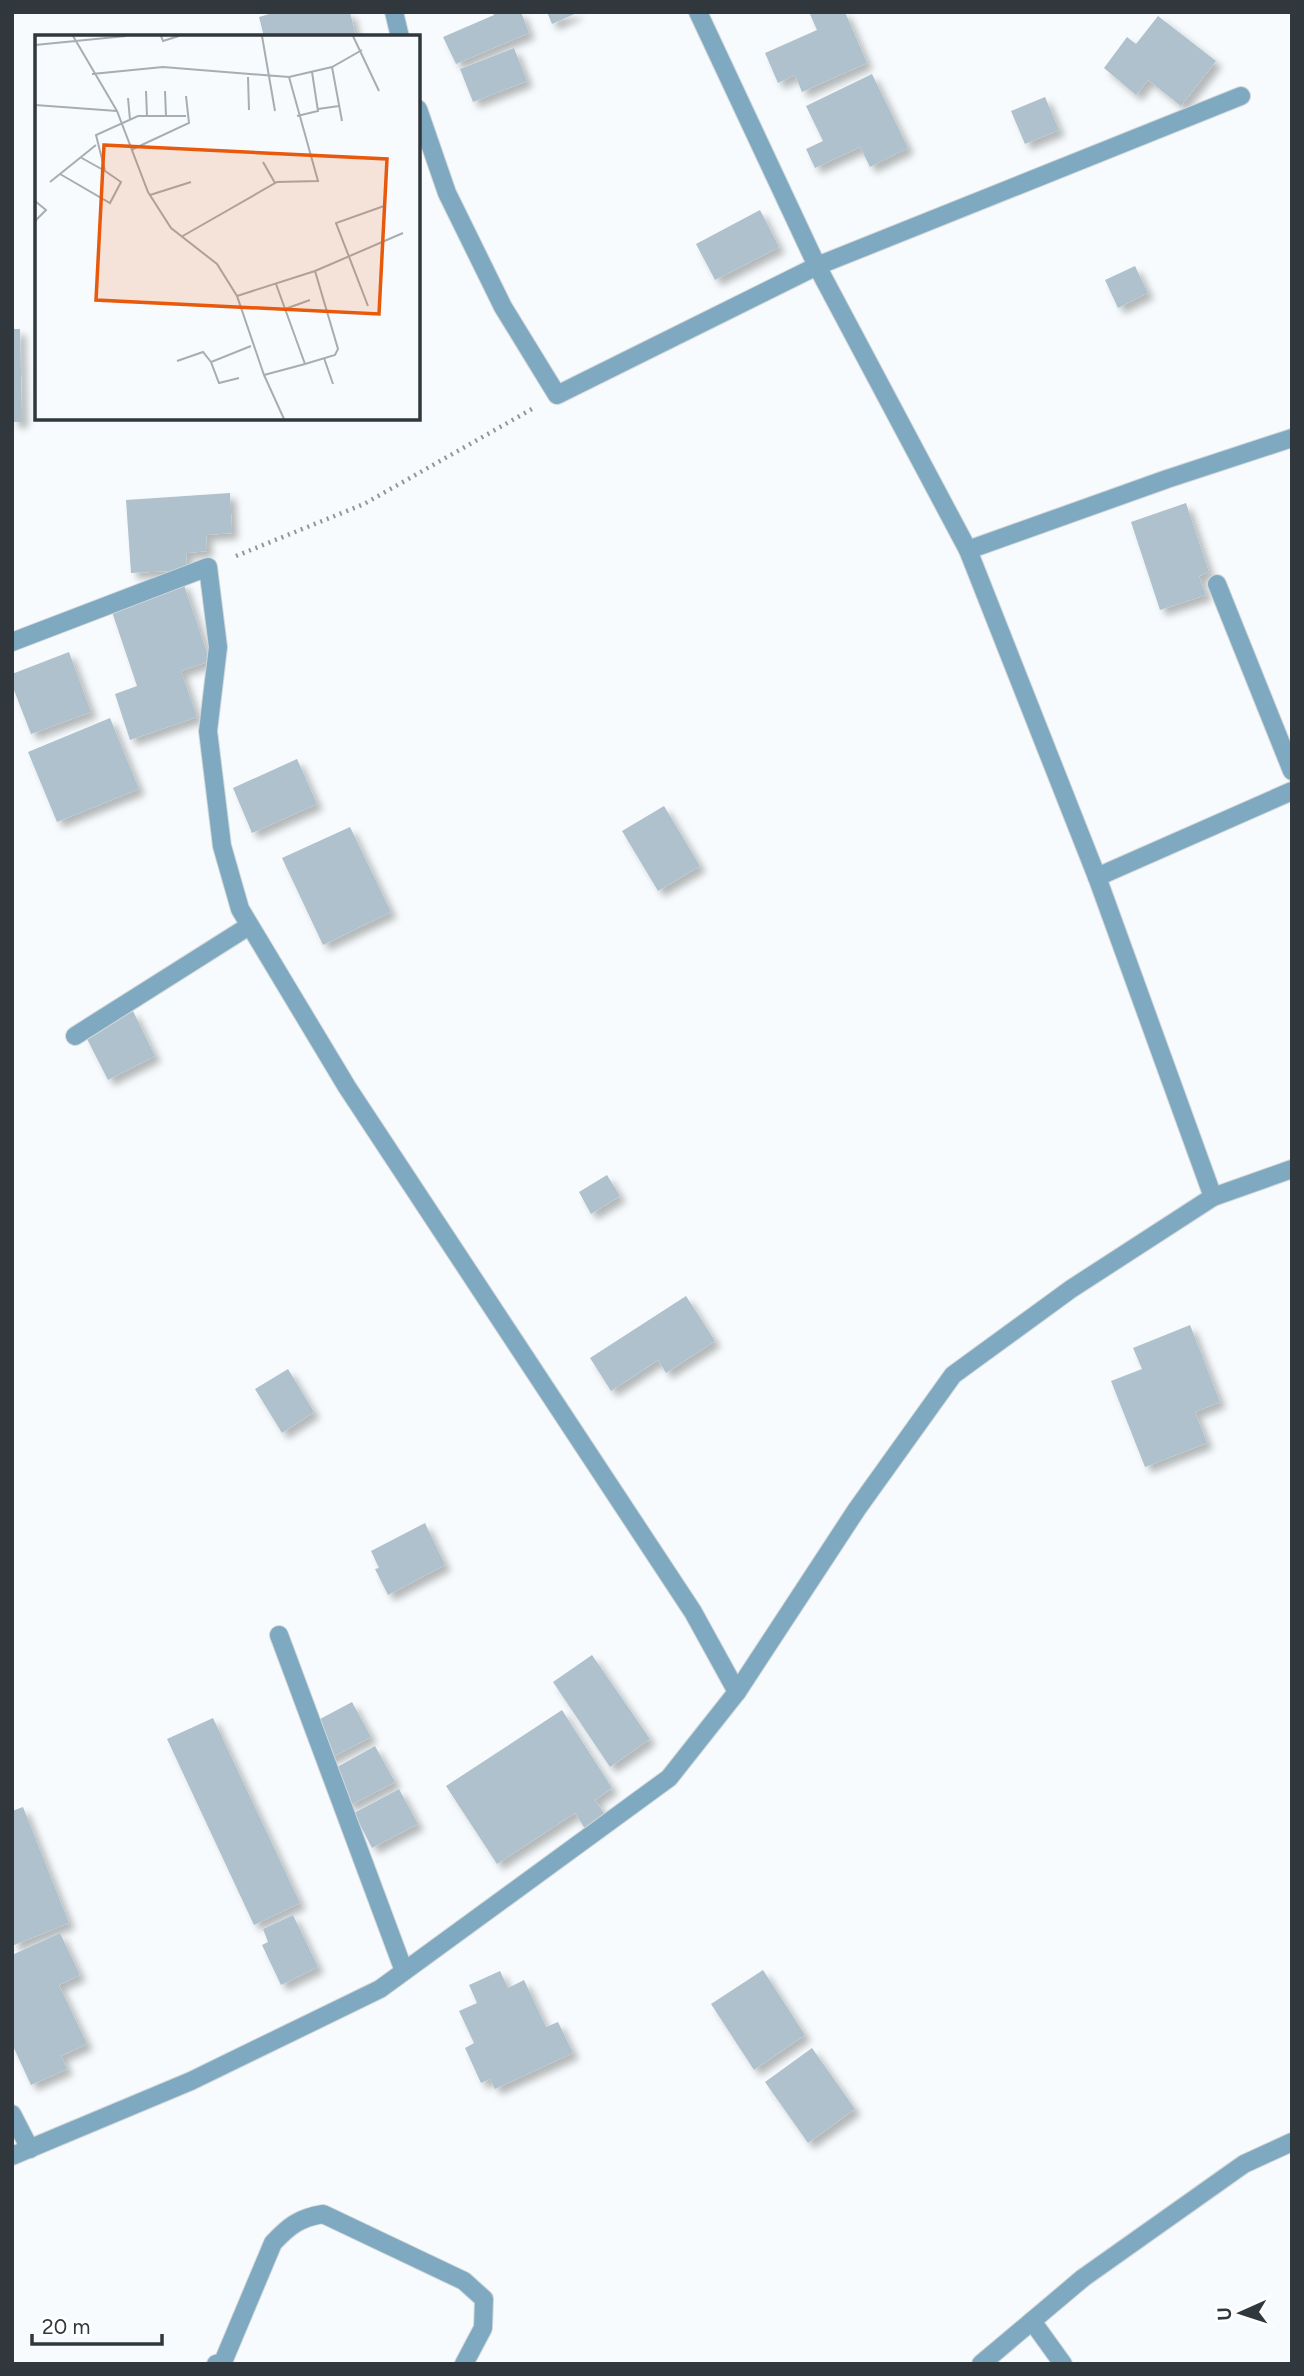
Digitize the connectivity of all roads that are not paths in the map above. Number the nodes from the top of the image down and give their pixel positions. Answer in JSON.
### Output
{"nodes":[{"id":1,"x":394,"y":12,"type":"edge"},
{"id":2,"x":698,"y":12,"type":"edge"},
{"id":3,"x":400,"y":35,"type":"edge"},
{"id":4,"x":1241,"y":96,"type":"dead end"},
{"id":5,"x":420,"y":115,"type":"edge"},
{"id":6,"x":817,"y":266,"type":"junction"},
{"id":7,"x":1292,"y":439,"type":"edge"},
{"id":8,"x":968,"y":550,"type":"junction"},
{"id":9,"x":1217,"y":584,"type":"dead end"},
{"id":10,"x":12,"y":642,"type":"edge"},
{"id":11,"x":1292,"y":771,"type":"edge"},
{"id":12,"x":1292,"y":792,"type":"edge"},
{"id":13,"x":1097,"y":877,"type":"junction"},
{"id":14,"x":249,"y":926,"type":"junction"},
{"id":15,"x":75,"y":1036,"type":"dead end"},
{"id":16,"x":1292,"y":1169,"type":"edge"},
{"id":17,"x":1213,"y":1197,"type":"junction"},
{"id":18,"x":279,"y":1635,"type":"dead end"},
{"id":19,"x":737,"y":1692,"type":"junction"},
{"id":20,"x":404,"y":1971,"type":"junction"},
{"id":21,"x":12,"y":2114,"type":"edge"},
{"id":22,"x":1292,"y":2142,"type":"edge"},
{"id":23,"x":30,"y":2149,"type":"junction"},
{"id":24,"x":12,"y":2156,"type":"edge"},
{"id":25,"x":1032,"y":2321,"type":"junction"},
{"id":26,"x":220,"y":2363,"type":"edge"},
{"id":27,"x":464,"y":2364,"type":"edge"},
{"id":28,"x":981,"y":2364,"type":"edge"},
{"id":29,"x":1063,"y":2364,"type":"edge"}],
"edges":[{"from":1,"to":3,"type":"street"},
{"from":2,"to":6,"type":"street"},
{"from":4,"to":6,"type":"street"},
{"from":5,"to":6,"type":"street"},
{"from":6,"to":8,"type":"street"},
{"from":7,"to":8,"type":"street"},
{"from":8,"to":13,"type":"street"},
{"from":9,"to":11,"type":"street"},
{"from":10,"to":14,"type":"street"},
{"from":12,"to":13,"type":"street"},
{"from":13,"to":17,"type":"street"},
{"from":14,"to":15,"type":"street"},
{"from":14,"to":19,"type":"street"},
{"from":16,"to":17,"type":"street"},
{"from":17,"to":19,"type":"street"},
{"from":18,"to":20,"type":"street"},
{"from":19,"to":20,"type":"street"},
{"from":20,"to":23,"type":"street"},
{"from":21,"to":23,"type":"street"},
{"from":22,"to":25,"type":"street"},
{"from":23,"to":24,"type":"street"},
{"from":25,"to":28,"type":"street"},
{"from":25,"to":29,"type":"street"},
{"from":26,"to":27,"type":"street"}]}
